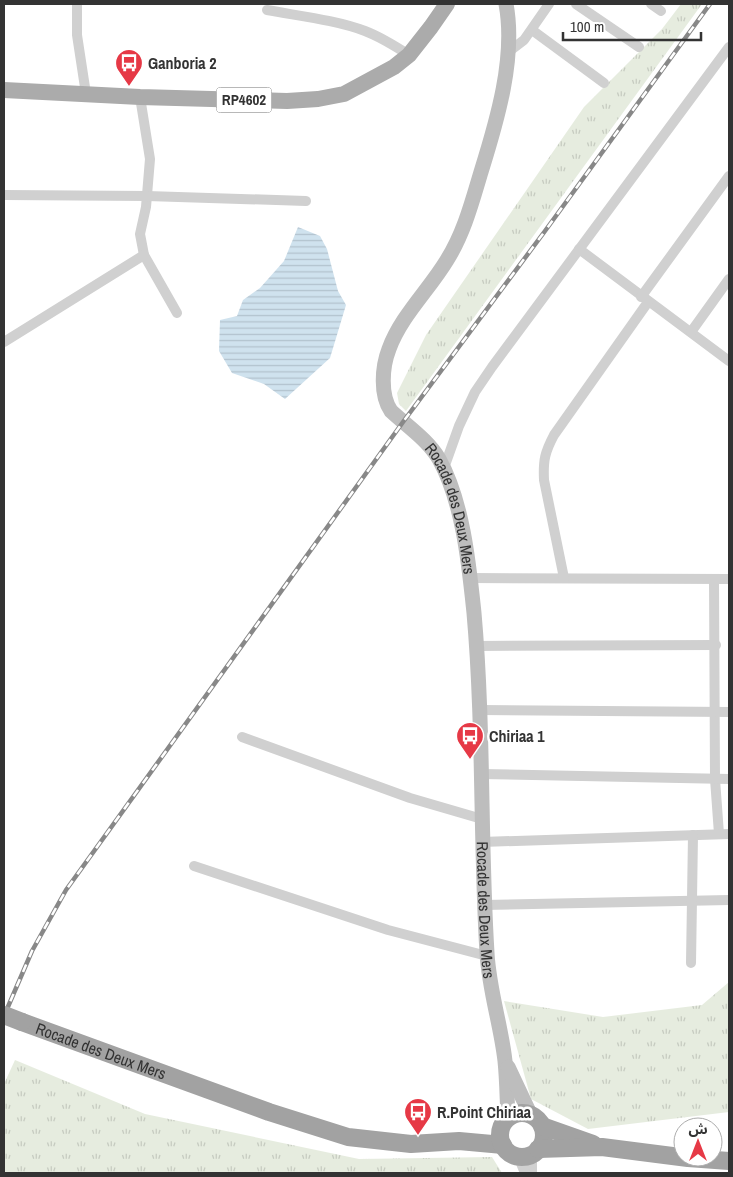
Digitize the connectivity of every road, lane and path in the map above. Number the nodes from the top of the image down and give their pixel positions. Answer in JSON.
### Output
{"nodes":[{"id":1,"x":77,"y":4,"type":"edge"},
{"id":2,"x":447,"y":4,"type":"edge"},
{"id":3,"x":506,"y":4,"type":"edge"},
{"id":4,"x":549,"y":4,"type":"edge"},
{"id":5,"x":576,"y":4,"type":"edge"},
{"id":6,"x":651,"y":4,"type":"edge"},
{"id":7,"x":267,"y":10,"type":"dead end"},
{"id":8,"x":661,"y":11,"type":"dead end"},
{"id":9,"x":532,"y":30,"type":"junction"},
{"id":10,"x":729,"y":47,"type":"edge"},
{"id":11,"x":639,"y":48,"type":"dead end"},
{"id":12,"x":507,"y":53,"type":"junction"},
{"id":13,"x":409,"y":55,"type":"junction"},
{"id":14,"x":604,"y":83,"type":"dead end"},
{"id":15,"x":4,"y":90,"type":"edge"},
{"id":16,"x":86,"y":94,"type":"junction"},
{"id":17,"x":140,"y":97,"type":"junction"},
{"id":18,"x":729,"y":176,"type":"edge"},
{"id":19,"x":4,"y":195,"type":"edge"},
{"id":20,"x":147,"y":196,"type":"junction"},
{"id":21,"x":306,"y":201,"type":"dead end"},
{"id":22,"x":579,"y":249,"type":"junction"},
{"id":23,"x":144,"y":255,"type":"junction"},
{"id":24,"x":729,"y":279,"type":"edge"},
{"id":25,"x":645,"y":300,"type":"junction"},
{"id":26,"x":177,"y":313,"type":"dead end"},
{"id":27,"x":691,"y":332,"type":"junction"},
{"id":28,"x":4,"y":342,"type":"edge"},
{"id":29,"x":729,"y":361,"type":"edge"},
{"id":30,"x":444,"y":468,"type":"junction"},
{"id":31,"x":471,"y":578,"type":"junction"},
{"id":32,"x":564,"y":578,"type":"junction"},
{"id":33,"x":714,"y":580,"type":"junction"},
{"id":34,"x":729,"y":580,"type":"edge"},
{"id":35,"x":477,"y":646,"type":"junction"},
{"id":36,"x":716,"y":646,"type":"junction"},
{"id":37,"x":480,"y":710,"type":"junction"},
{"id":38,"x":715,"y":712,"type":"junction"},
{"id":39,"x":729,"y":712,"type":"edge"},
{"id":40,"x":242,"y":737,"type":"dead end"},
{"id":41,"x":482,"y":774,"type":"junction"},
{"id":42,"x":716,"y":779,"type":"junction"},
{"id":43,"x":729,"y":779,"type":"edge"},
{"id":44,"x":482,"y":819,"type":"junction"},
{"id":45,"x":724,"y":834,"type":"edge"},
{"id":46,"x":693,"y":835,"type":"junction"},
{"id":47,"x":482,"y":842,"type":"junction"},
{"id":48,"x":194,"y":866,"type":"dead end"},
{"id":49,"x":729,"y":900,"type":"edge"},
{"id":50,"x":693,"y":901,"type":"junction"},
{"id":51,"x":484,"y":905,"type":"junction"},
{"id":52,"x":487,"y":956,"type":"junction"},
{"id":53,"x":691,"y":963,"type":"dead end"},
{"id":54,"x":4,"y":1015,"type":"edge"},
{"id":55,"x":505,"y":1061,"type":"junction"},
{"id":56,"x":536,"y":1121,"type":"junction"},
{"id":57,"x":505,"y":1122,"type":"junction"},
{"id":58,"x":459,"y":1141,"type":"junction"},
{"id":59,"x":502,"y":1145,"type":"junction"},
{"id":60,"x":602,"y":1147,"type":"junction"},
{"id":61,"x":529,"y":1153,"type":"junction"},
{"id":62,"x":729,"y":1161,"type":"edge"},
{"id":63,"x":525,"y":1173,"type":"edge"},
{"id":64,"x":532,"y":1173,"type":"edge"}],
"edges":[{"from":1,"to":16,"type":"street"},
{"from":2,"to":13,"type":"main road","number":"RP4602"},
{"from":3,"to":12,"type":"main road","name":"Rocade des Deux Mers"},
{"from":4,"to":9,"type":"street"},
{"from":5,"to":11,"type":"street"},
{"from":6,"to":8,"type":"street"},
{"from":7,"to":13,"type":"street"},
{"from":9,"to":12,"type":"street"},
{"from":9,"to":14,"type":"street"},
{"from":10,"to":22,"type":"street"},
{"from":12,"to":30,"type":"main road","name":"Rocade des Deux Mers"},
{"from":13,"to":17,"type":"main road","number":"RP4602"},
{"from":15,"to":16,"type":"main road","number":"RP4602"},
{"from":16,"to":17,"type":"main road","number":"RP4602"},
{"from":17,"to":20,"type":"street"},
{"from":18,"to":25,"type":"street"},
{"from":19,"to":20,"type":"street"},
{"from":20,"to":21,"type":"street"},
{"from":20,"to":23,"type":"street"},
{"from":22,"to":25,"type":"street"},
{"from":22,"to":30,"type":"street"},
{"from":23,"to":26,"type":"street"},
{"from":23,"to":28,"type":"street"},
{"from":24,"to":27,"type":"street"},
{"from":25,"to":27,"type":"street"},
{"from":25,"to":32,"type":"street"},
{"from":27,"to":29,"type":"street"},
{"from":30,"to":31,"type":"main road","name":"Rocade des Deux Mers"},
{"from":31,"to":32,"type":"street"},
{"from":31,"to":35,"type":"main road","name":"Rocade des Deux Mers"},
{"from":32,"to":33,"type":"street"},
{"from":33,"to":34,"type":"street"},
{"from":33,"to":36,"type":"street"},
{"from":35,"to":36,"type":"street"},
{"from":35,"to":37,"type":"main road","name":"Rocade des Deux Mers"},
{"from":36,"to":38,"type":"street"},
{"from":37,"to":38,"type":"street"},
{"from":37,"to":41,"type":"main road","name":"Rocade des Deux Mers"},
{"from":38,"to":39,"type":"street"},
{"from":38,"to":42,"type":"street"},
{"from":40,"to":44,"type":"street"},
{"from":41,"to":42,"type":"street"},
{"from":41,"to":44,"type":"main road","name":"Rocade des Deux Mers"},
{"from":42,"to":43,"type":"street"},
{"from":42,"to":45,"type":"street"},
{"from":44,"to":47,"type":"main road","name":"Rocade des Deux Mers"},
{"from":45,"to":46,"type":"street"},
{"from":46,"to":47,"type":"street"},
{"from":46,"to":50,"type":"street"},
{"from":47,"to":51,"type":"main road","name":"Rocade des Deux Mers"},
{"from":48,"to":52,"type":"street"},
{"from":49,"to":50,"type":"street"},
{"from":50,"to":51,"type":"street"},
{"from":50,"to":53,"type":"street"},
{"from":51,"to":52,"type":"main road","name":"Rocade des Deux Mers"},
{"from":52,"to":55,"type":"main road","name":"Rocade des Deux Mers"},
{"from":54,"to":58,"type":"highway","name":"Rocade des Deux Mers","bridge":true},
{"from":55,"to":56,"type":"main road","name":"Rocade des Deux Mers"},
{"from":55,"to":57,"type":"main road","name":"Rocade des Deux Mers"},
{"from":56,"to":57,"type":"highway"},
{"from":56,"to":60,"type":"highway"},
{"from":56,"to":61,"type":"highway"},
{"from":57,"to":58,"type":"highway","name":"Rocade des Deux Mers"},
{"from":57,"to":59,"type":"highway"},
{"from":58,"to":59,"type":"highway","name":"Rocade des Deux Mers"},
{"from":59,"to":61,"type":"highway"},
{"from":60,"to":61,"type":"highway"},
{"from":60,"to":62,"type":"highway"},
{"from":61,"to":63,"type":"street"},
{"from":61,"to":64,"type":"street"}]}
